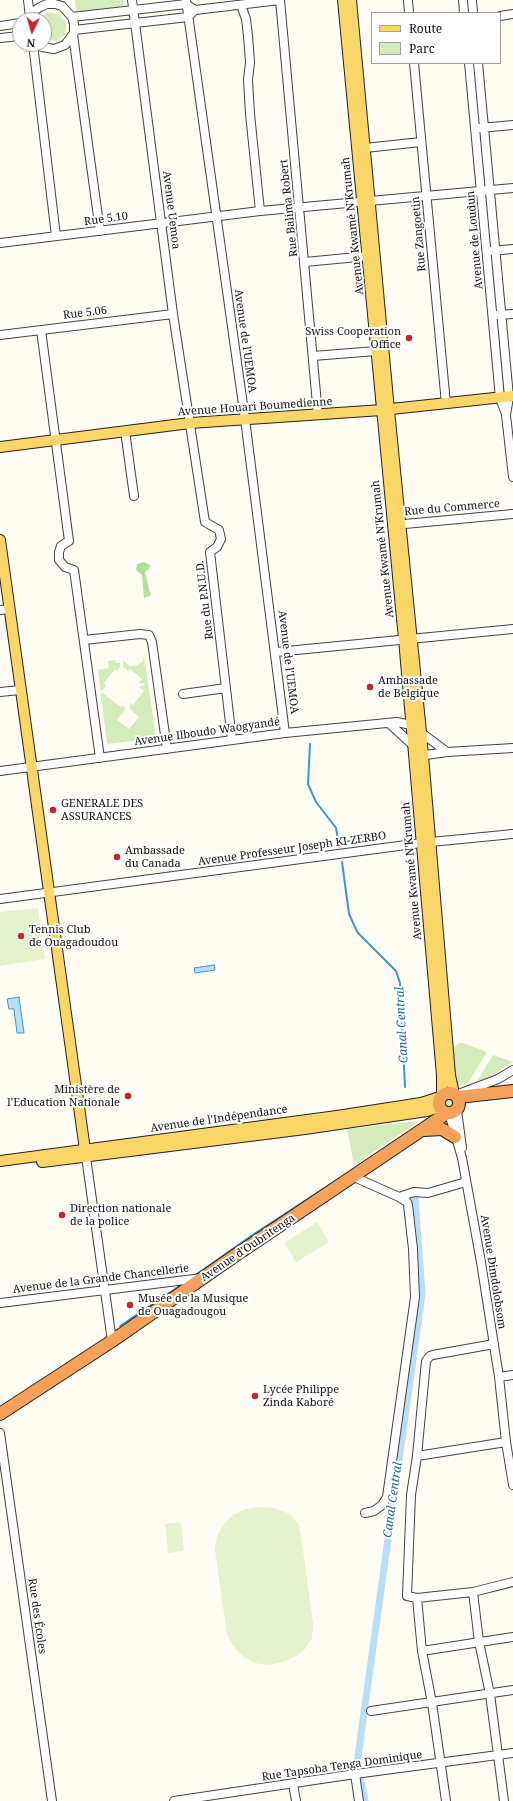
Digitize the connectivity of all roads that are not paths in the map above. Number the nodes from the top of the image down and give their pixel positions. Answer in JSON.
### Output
{"nodes":[{"id":1,"x":28,"y":0,"type":"edge"},
{"id":2,"x":132,"y":0,"type":"edge"},
{"id":3,"x":280,"y":0,"type":"edge"},
{"id":4,"x":343,"y":0,"type":"edge"},
{"id":5,"x":352,"y":0,"type":"edge"},
{"id":6,"x":408,"y":0,"type":"edge"},
{"id":7,"x":463,"y":0,"type":"edge"},
{"id":8,"x":472,"y":0,"type":"edge"},
{"id":9,"x":186,"y":2,"type":"edge"},
{"id":10,"x":241,"y":4,"type":"junction"},
{"id":11,"x":134,"y":10,"type":"junction"},
{"id":12,"x":195,"y":10,"type":"junction"},
{"id":13,"x":29,"y":12,"type":"edge"},
{"id":14,"x":34,"y":12,"type":"edge"},
{"id":15,"x":409,"y":12,"type":"edge"},
{"id":16,"x":464,"y":12,"type":"edge"},
{"id":17,"x":473,"y":12,"type":"edge"},
{"id":18,"x":513,"y":14,"type":"edge"},
{"id":19,"x":501,"y":16,"type":"edge"},
{"id":20,"x":72,"y":17,"type":"junction"},
{"id":21,"x":188,"y":17,"type":"junction"},
{"id":22,"x":135,"y":23,"type":"junction"},
{"id":23,"x":12,"y":25,"type":"edge"},
{"id":24,"x":0,"y":26,"type":"edge"},
{"id":25,"x":74,"y":33,"type":"junction"},
{"id":26,"x":12,"y":37,"type":"edge"},
{"id":27,"x":0,"y":38,"type":"edge"},
{"id":28,"x":52,"y":49,"type":"edge"},
{"id":29,"x":34,"y":52,"type":"edge"},
{"id":30,"x":414,"y":64,"type":"edge"},
{"id":31,"x":469,"y":64,"type":"edge"},
{"id":32,"x":478,"y":64,"type":"edge"},
{"id":33,"x":358,"y":122,"type":"junction"},
{"id":34,"x":513,"y":125,"type":"edge"},
{"id":35,"x":476,"y":128,"type":"junction"},
{"id":36,"x":484,"y":128,"type":"junction"},
{"id":37,"x":421,"y":142,"type":"junction"},
{"id":38,"x":365,"y":148,"type":"junction"},
{"id":39,"x":513,"y":188,"type":"edge"},
{"id":40,"x":490,"y":190,"type":"junction"},
{"id":41,"x":481,"y":191,"type":"junction"},
{"id":42,"x":426,"y":196,"type":"junction"},
{"id":43,"x":366,"y":202,"type":"junction"},
{"id":44,"x":300,"y":208,"type":"junction"},
{"id":45,"x":260,"y":211,"type":"junction"},
{"id":46,"x":216,"y":217,"type":"junction"},
{"id":47,"x":162,"y":222,"type":"junction"},
{"id":48,"x":100,"y":231,"type":"junction"},
{"id":49,"x":56,"y":236,"type":"junction"},
{"id":50,"x":0,"y":243,"type":"edge"},
{"id":51,"x":513,"y":249,"type":"edge"},
{"id":52,"x":491,"y":251,"type":"junction"},
{"id":53,"x":368,"y":256,"type":"junction"},
{"id":54,"x":305,"y":262,"type":"junction"},
{"id":55,"x":173,"y":314,"type":"junction"},
{"id":56,"x":513,"y":314,"type":"edge"},
{"id":57,"x":501,"y":315,"type":"junction"},
{"id":58,"x":493,"y":316,"type":"junction"},
{"id":59,"x":41,"y":330,"type":"junction"},
{"id":60,"x":0,"y":335,"type":"edge"},
{"id":61,"x":313,"y":356,"type":"junction"},
{"id":62,"x":379,"y":356,"type":"junction"},
{"id":63,"x":507,"y":397,"type":"edge"},
{"id":64,"x":446,"y":404,"type":"junction"},
{"id":65,"x":386,"y":410,"type":"junction"},
{"id":66,"x":318,"y":415,"type":"junction"},
{"id":67,"x":245,"y":419,"type":"junction"},
{"id":68,"x":190,"y":423,"type":"junction"},
{"id":69,"x":125,"y":431,"type":"junction"},
{"id":70,"x":56,"y":439,"type":"junction"},
{"id":71,"x":0,"y":447,"type":"edge"},
{"id":72,"x":513,"y":477,"type":"edge"},
{"id":73,"x":134,"y":496,"type":"dead end"},
{"id":74,"x":513,"y":514,"type":"edge"},
{"id":75,"x":396,"y":525,"type":"junction"},
{"id":76,"x":0,"y":540,"type":"edge"},
{"id":77,"x":2,"y":562,"type":"edge"},
{"id":78,"x":10,"y":609,"type":"junction"},
{"id":79,"x":0,"y":610,"type":"edge"},
{"id":80,"x":513,"y":629,"type":"edge"},
{"id":81,"x":408,"y":639,"type":"junction"},
{"id":82,"x":84,"y":640,"type":"junction"},
{"id":83,"x":276,"y":652,"type":"junction"},
{"id":84,"x":226,"y":688,"type":"junction"},
{"id":85,"x":20,"y":690,"type":"junction"},
{"id":86,"x":0,"y":692,"type":"edge"},
{"id":87,"x":183,"y":694,"type":"dead end"},
{"id":88,"x":390,"y":724,"type":"junction"},
{"id":89,"x":411,"y":725,"type":"junction"},
{"id":90,"x":421,"y":732,"type":"junction"},
{"id":91,"x":285,"y":733,"type":"junction"},
{"id":92,"x":232,"y":740,"type":"junction"},
{"id":93,"x":413,"y":746,"type":"junction"},
{"id":94,"x":513,"y":748,"type":"edge"},
{"id":95,"x":167,"y":749,"type":"junction"},
{"id":96,"x":447,"y":752,"type":"junction"},
{"id":97,"x":423,"y":754,"type":"junction"},
{"id":98,"x":100,"y":758,"type":"junction"},
{"id":99,"x":31,"y":767,"type":"junction"},
{"id":100,"x":0,"y":771,"type":"edge"},
{"id":101,"x":513,"y":834,"type":"edge"},
{"id":102,"x":426,"y":843,"type":"junction"},
{"id":103,"x":48,"y":893,"type":"junction"},
{"id":104,"x":0,"y":899,"type":"edge"},
{"id":105,"x":513,"y":1070,"type":"edge"},
{"id":106,"x":509,"y":1091,"type":"edge"},
{"id":107,"x":449,"y":1103,"type":"junction"},
{"id":108,"x":419,"y":1132,"type":"junction"},
{"id":109,"x":456,"y":1137,"type":"junction"},
{"id":110,"x":85,"y":1154,"type":"junction"},
{"id":111,"x":462,"y":1158,"type":"junction"},
{"id":112,"x":0,"y":1161,"type":"edge"},
{"id":113,"x":0,"y":1167,"type":"edge"},
{"id":114,"x":354,"y":1176,"type":"junction"},
{"id":115,"x":466,"y":1182,"type":"junction"},
{"id":116,"x":399,"y":1198,"type":"junction"},
{"id":117,"x":206,"y":1277,"type":"junction"},
{"id":118,"x":104,"y":1290,"type":"junction"},
{"id":119,"x":0,"y":1303,"type":"edge"},
{"id":120,"x":112,"y":1341,"type":"junction"},
{"id":121,"x":494,"y":1344,"type":"junction"},
{"id":122,"x":513,"y":1375,"type":"edge"},
{"id":123,"x":499,"y":1377,"type":"junction"},
{"id":124,"x":0,"y":1414,"type":"edge"},
{"id":125,"x":0,"y":1434,"type":"edge"},
{"id":126,"x":506,"y":1442,"type":"junction"},
{"id":127,"x":417,"y":1456,"type":"junction"},
{"id":128,"x":512,"y":1470,"type":"edge"},
{"id":129,"x":513,"y":1485,"type":"edge"},
{"id":130,"x":365,"y":1513,"type":"dead end"},
{"id":131,"x":513,"y":1582,"type":"edge"},
{"id":132,"x":473,"y":1592,"type":"junction"},
{"id":133,"x":417,"y":1598,"type":"junction"},
{"id":134,"x":513,"y":1637,"type":"edge"},
{"id":135,"x":479,"y":1642,"type":"junction"},
{"id":136,"x":422,"y":1651,"type":"junction"},
{"id":137,"x":513,"y":1690,"type":"edge"},
{"id":138,"x":490,"y":1694,"type":"junction"},
{"id":139,"x":432,"y":1703,"type":"junction"},
{"id":140,"x":371,"y":1711,"type":"dead end"},
{"id":141,"x":513,"y":1753,"type":"edge"},
{"id":142,"x":498,"y":1755,"type":"junction"},
{"id":143,"x":440,"y":1763,"type":"junction"},
{"id":144,"x":355,"y":1774,"type":"junction"},
{"id":145,"x":293,"y":1784,"type":"junction"},
{"id":146,"x":236,"y":1797,"type":"edge"},
{"id":147,"x":52,"y":1801,"type":"edge"},
{"id":148,"x":177,"y":1801,"type":"edge"},
{"id":149,"x":296,"y":1801,"type":"edge"},
{"id":150,"x":360,"y":1801,"type":"edge"},
{"id":151,"x":446,"y":1801,"type":"edge"},
{"id":152,"x":504,"y":1801,"type":"edge"}],
"edges":[{"from":1,"to":13,"type":"street"},
{"from":2,"to":11,"type":"street","name":"Avenue Uemoa"},
{"from":3,"to":10,"type":"street"},
{"from":3,"to":44,"type":"street","name":"Rue Balima Robert"},
{"from":4,"to":33,"type":"main road","name":"Avenue Kwamé N'Krumah"},
{"from":5,"to":33,"type":"main road","name":"Avenue Kwamé N'Krumah"},
{"from":6,"to":15,"type":"street"},
{"from":7,"to":16,"type":"street"},
{"from":8,"to":17,"type":"street"},
{"from":9,"to":11,"type":"street"},
{"from":9,"to":12,"type":"street"},
{"from":9,"to":21,"type":"street","name":"Avenue de l'UEMOA"},
{"from":10,"to":12,"type":"street"},
{"from":10,"to":45,"type":"street"},
{"from":11,"to":20,"type":"street"},
{"from":11,"to":22,"type":"street","name":"Avenue Uemoa"},
{"from":12,"to":21,"type":"street"},
{"from":14,"to":20,"type":"street"},
{"from":18,"to":19,"type":"street"},
{"from":20,"to":25,"type":"street"},
{"from":21,"to":22,"type":"street"},
{"from":21,"to":46,"type":"street","name":"Avenue de l'UEMOA"},
{"from":22,"to":25,"type":"street"},
{"from":22,"to":47,"type":"street","name":"Avenue Uemoa"},
{"from":23,"to":24,"type":"street"},
{"from":25,"to":28,"type":"street"},
{"from":25,"to":48,"type":"street"},
{"from":26,"to":27,"type":"street"},
{"from":29,"to":49,"type":"street"},
{"from":30,"to":37,"type":"street","name":"Rue Zangoetin"},
{"from":31,"to":35,"type":"street","name":"Avenue de Loudun"},
{"from":32,"to":36,"type":"street","name":"Avenue de Loudun"},
{"from":33,"to":38,"type":"main road","name":"Avenue Kwamé N'Krumah"},
{"from":33,"to":43,"type":"main road","name":"Avenue Kwamé N'Krumah"},
{"from":34,"to":36,"type":"street"},
{"from":35,"to":36,"type":"street"},
{"from":35,"to":41,"type":"street","name":"Avenue de Loudun"},
{"from":36,"to":40,"type":"street","name":"Avenue de Loudun"},
{"from":37,"to":38,"type":"street"},
{"from":37,"to":42,"type":"street","name":"Rue Zangoetin"},
{"from":38,"to":43,"type":"main road","name":"Avenue Kwamé N'Krumah"},
{"from":39,"to":40,"type":"street","name":"Rue 5.10"},
{"from":40,"to":41,"type":"street","name":"Rue 5.10"},
{"from":40,"to":52,"type":"street","name":"Avenue de Loudun"},
{"from":41,"to":42,"type":"street","name":"Rue 5.10"},
{"from":41,"to":52,"type":"street","name":"Avenue de Loudun"},
{"from":42,"to":43,"type":"street","name":"Rue 5.10"},
{"from":42,"to":64,"type":"street","name":"Rue Zangoetin"},
{"from":43,"to":44,"type":"street","name":"Rue 5.10"},
{"from":43,"to":53,"type":"main road","name":"Avenue Kwamé N'Krumah"},
{"from":43,"to":62,"type":"main road","name":"Avenue Kwamé N'Krumah"},
{"from":44,"to":45,"type":"street","name":"Rue 5.10"},
{"from":44,"to":54,"type":"street","name":"Rue Balima Robert"},
{"from":45,"to":46,"type":"street","name":"Rue 5.10"},
{"from":46,"to":47,"type":"street","name":"Rue 5.10"},
{"from":46,"to":67,"type":"street","name":"Avenue de l'UEMOA"},
{"from":47,"to":48,"type":"street","name":"Rue 5.10"},
{"from":47,"to":55,"type":"street","name":"Avenue Uemoa"},
{"from":48,"to":49,"type":"street","name":"Rue 5.10"},
{"from":49,"to":50,"type":"street","name":"Rue 5.10"},
{"from":51,"to":52,"type":"street"},
{"from":52,"to":57,"type":"street","name":"Avenue de Loudun"},
{"from":52,"to":58,"type":"street","name":"Avenue de Loudun"},
{"from":53,"to":54,"type":"street"},
{"from":53,"to":62,"type":"main road","name":"Avenue Kwamé N'Krumah"},
{"from":54,"to":61,"type":"street","name":"Rue Balima Robert"},
{"from":55,"to":59,"type":"street","name":"Rue 5.06"},
{"from":55,"to":68,"type":"street","name":"Avenue Uemoa"},
{"from":56,"to":57,"type":"street"},
{"from":57,"to":58,"type":"street"},
{"from":57,"to":63,"type":"street","name":"Avenue de Loudun"},
{"from":58,"to":63,"type":"street","name":"Avenue de Loudun"},
{"from":59,"to":60,"type":"street","name":"Rue 5.06"},
{"from":59,"to":70,"type":"street"},
{"from":61,"to":62,"type":"street"},
{"from":61,"to":66,"type":"street","name":"Rue Balima Robert"},
{"from":62,"to":65,"type":"main road","name":"Avenue Kwamé N'Krumah"},
{"from":63,"to":64,"type":"main road","name":"Avenue Houari Boumedienne"},
{"from":63,"to":72,"type":"street","name":"Avenue de Loudun"},
{"from":64,"to":65,"type":"main road","name":"Avenue Houari Boumedienne"},
{"from":65,"to":66,"type":"main road","name":"Avenue Houari Boumedienne"},
{"from":65,"to":75,"type":"main road","name":"Avenue Kwamé N'Krumah"},
{"from":66,"to":67,"type":"main road","name":"Avenue Houari Boumedienne"},
{"from":67,"to":68,"type":"main road","name":"Avenue Houari Boumedienne"},
{"from":67,"to":83,"type":"street","name":"Avenue de l'UEMOA"},
{"from":68,"to":69,"type":"main road","name":"Avenue Houari Boumedienne"},
{"from":68,"to":84,"type":"street","name":"Rue du P.N.U.D."},
{"from":69,"to":70,"type":"main road","name":"Avenue Houari Boumedienne"},
{"from":69,"to":73,"type":"street"},
{"from":70,"to":71,"type":"main road","name":"Avenue Houari Boumedienne"},
{"from":70,"to":82,"type":"street"},
{"from":74,"to":75,"type":"street","name":"Rue du Commerce"},
{"from":75,"to":81,"type":"main road","name":"Avenue Kwamé N'Krumah"},
{"from":76,"to":77,"type":"main road"},
{"from":77,"to":78,"type":"main road"},
{"from":78,"to":79,"type":"street"},
{"from":78,"to":85,"type":"main road"},
{"from":80,"to":81,"type":"street"},
{"from":81,"to":83,"type":"street"},
{"from":81,"to":89,"type":"main road","name":"Avenue Kwamé N'Krumah"},
{"from":81,"to":90,"type":"main road","name":"Avenue Kwamé N'Krumah"},
{"from":82,"to":95,"type":"street"},
{"from":82,"to":98,"type":"street"},
{"from":83,"to":91,"type":"street","name":"Avenue de l'UEMOA"},
{"from":84,"to":87,"type":"street"},
{"from":84,"to":92,"type":"street","name":"Rue du P.N.U.D."},
{"from":85,"to":86,"type":"street"},
{"from":85,"to":99,"type":"main road"},
{"from":88,"to":89,"type":"street","name":"Avenue Ilboudo Waogyandé"},
{"from":88,"to":91,"type":"street","name":"Avenue Ilboudo Waogyandé"},
{"from":88,"to":93,"type":"street"},
{"from":89,"to":90,"type":"street"},
{"from":89,"to":93,"type":"main road","name":"Avenue Kwamé N'Krumah"},
{"from":90,"to":96,"type":"street"},
{"from":90,"to":97,"type":"main road","name":"Avenue Kwamé N'Krumah"},
{"from":91,"to":92,"type":"street","name":"Avenue Ilboudo Waogyandé"},
{"from":92,"to":95,"type":"street","name":"Avenue Ilboudo Waogyandé"},
{"from":93,"to":97,"type":"street"},
{"from":93,"to":102,"type":"main road","name":"Avenue Kwamé N'Krumah"},
{"from":94,"to":96,"type":"street"},
{"from":95,"to":98,"type":"street","name":"Avenue Ilboudo Waogyandé"},
{"from":96,"to":97,"type":"street"},
{"from":97,"to":102,"type":"main road","name":"Avenue Kwamé N'Krumah"},
{"from":98,"to":99,"type":"street","name":"Avenue Ilboudo Waogyandé"},
{"from":99,"to":100,"type":"street","name":"Avenue Ilboudo Waogyandé"},
{"from":99,"to":103,"type":"main road"},
{"from":101,"to":102,"type":"street","name":"Avenue Professeur Joseph KI-ZERBO"},
{"from":102,"to":103,"type":"street","name":"Avenue Professeur Joseph KI-ZERBO"},
{"from":102,"to":107,"type":"main road","name":"Avenue Kwamé N'Krumah"},
{"from":103,"to":104,"type":"street","name":"Avenue Professeur Joseph KI-ZERBO"},
{"from":103,"to":110,"type":"main road"},
{"from":105,"to":107,"type":"street"},
{"from":106,"to":107,"type":"highway"},
{"from":107,"to":108,"type":"highway","name":"Avenue d'Oubritenga"},
{"from":107,"to":109,"type":"street","name":"Avenue Dimdolobsom"},
{"from":107,"to":110,"type":"main road","name":"Avenue de l'Indépendance"},
{"from":107,"to":111,"type":"street","name":"Avenue Dimdolobsom"},
{"from":108,"to":109,"type":"highway"},
{"from":108,"to":114,"type":"highway","name":"Avenue d'Oubritenga"},
{"from":109,"to":111,"type":"street","name":"Avenue Dimdolobsom"},
{"from":110,"to":112,"type":"main road","name":"Avenue de l'Indépendance"},
{"from":110,"to":113,"type":"main road","name":"Avenue de l'Indépendance"},
{"from":110,"to":118,"type":"street"},
{"from":111,"to":115,"type":"street","name":"Avenue Dimdolobsom"},
{"from":114,"to":116,"type":"street"},
{"from":114,"to":117,"type":"highway","name":"Avenue d'Oubritenga"},
{"from":115,"to":116,"type":"street"},
{"from":115,"to":121,"type":"street","name":"Avenue Dimdolobsom"},
{"from":116,"to":130,"type":"street"},
{"from":117,"to":118,"type":"street","name":"Avenue de la Grande Chancellerie"},
{"from":117,"to":120,"type":"highway","name":"Avenue d'Oubritenga"},
{"from":118,"to":119,"type":"street","name":"Avenue de la Grande Chancellerie"},
{"from":118,"to":120,"type":"street"},
{"from":120,"to":124,"type":"highway","name":"Avenue d'Oubritenga"},
{"from":121,"to":123,"type":"street","name":"Avenue Dimdolobsom"},
{"from":121,"to":127,"type":"street"},
{"from":122,"to":123,"type":"street"},
{"from":123,"to":126,"type":"street","name":"Avenue Dimdolobsom"},
{"from":125,"to":147,"type":"street","name":"Rue des Écoles"},
{"from":126,"to":127,"type":"street"},
{"from":126,"to":128,"type":"street","name":"Avenue Dimdolobsom"},
{"from":127,"to":133,"type":"street"},
{"from":128,"to":129,"type":"street","name":"Avenue Dimdolobsom"},
{"from":131,"to":132,"type":"street"},
{"from":132,"to":133,"type":"street"},
{"from":132,"to":135,"type":"street"},
{"from":133,"to":136,"type":"street"},
{"from":134,"to":135,"type":"street"},
{"from":135,"to":136,"type":"street"},
{"from":135,"to":138,"type":"street"},
{"from":136,"to":139,"type":"street"},
{"from":137,"to":138,"type":"street"},
{"from":138,"to":139,"type":"street"},
{"from":138,"to":142,"type":"street"},
{"from":139,"to":140,"type":"street"},
{"from":139,"to":143,"type":"street"},
{"from":141,"to":142,"type":"street","name":"Rue Tapsoba Tenga Dominique"},
{"from":142,"to":143,"type":"street","name":"Rue Tapsoba Tenga Dominique"},
{"from":142,"to":152,"type":"street"},
{"from":143,"to":144,"type":"street","name":"Rue Tapsoba Tenga Dominique"},
{"from":143,"to":151,"type":"street"},
{"from":144,"to":145,"type":"street","name":"Rue Tapsoba Tenga Dominique"},
{"from":144,"to":150,"type":"street"},
{"from":145,"to":146,"type":"street","name":"Rue Tapsoba Tenga Dominique"},
{"from":145,"to":149,"type":"street"},
{"from":146,"to":148,"type":"street","name":"Rue Tapsoba Tenga Dominique"}]}
